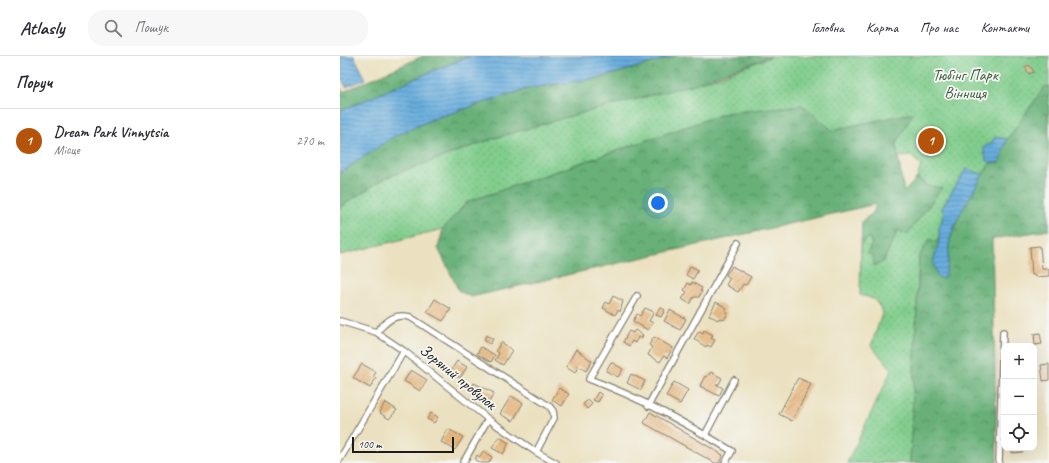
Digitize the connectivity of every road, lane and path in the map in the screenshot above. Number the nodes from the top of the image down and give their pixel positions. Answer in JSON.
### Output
{"nodes":[{"id":1,"x":738,"y":243,"type":"dead end"},
{"id":2,"x":637,"y":296,"type":"dead end"},
{"id":3,"x":340,"y":321,"type":"edge"},
{"id":4,"x":376,"y":332,"type":"junction"},
{"id":5,"x":1003,"y":332,"type":"dead end"},
{"id":6,"x":404,"y":351,"type":"junction"},
{"id":7,"x":734,"y":380,"type":"dead end"},
{"id":8,"x":648,"y":406,"type":"junction"},
{"id":9,"x":488,"y":418,"type":"junction"},
{"id":10,"x":705,"y":435,"type":"junction"},
{"id":11,"x":536,"y":452,"type":"junction"},
{"id":12,"x":340,"y":459,"type":"edge"},
{"id":13,"x":464,"y":463,"type":"edge"},
{"id":14,"x":556,"y":463,"type":"edge"},
{"id":15,"x":726,"y":463,"type":"edge"},
{"id":16,"x":999,"y":463,"type":"edge"}],
"edges":[{"from":1,"to":8,"type":"street"},
{"from":2,"to":8,"type":"street"},
{"from":3,"to":4,"type":"street","name":"Зоряний провулок"},
{"from":4,"to":6,"type":"street","name":"Зоряний провулок"},
{"from":4,"to":11,"type":"street"},
{"from":5,"to":16,"type":"street"},
{"from":6,"to":9,"type":"street","name":"Зоряний провулок"},
{"from":6,"to":12,"type":"street"},
{"from":7,"to":10,"type":"street"},
{"from":8,"to":10,"type":"street"},
{"from":9,"to":11,"type":"street","name":"Зоряний провулок"},
{"from":9,"to":13,"type":"street"},
{"from":10,"to":15,"type":"street"},
{"from":11,"to":14,"type":"street","name":"Зоряний провулок"}]}
